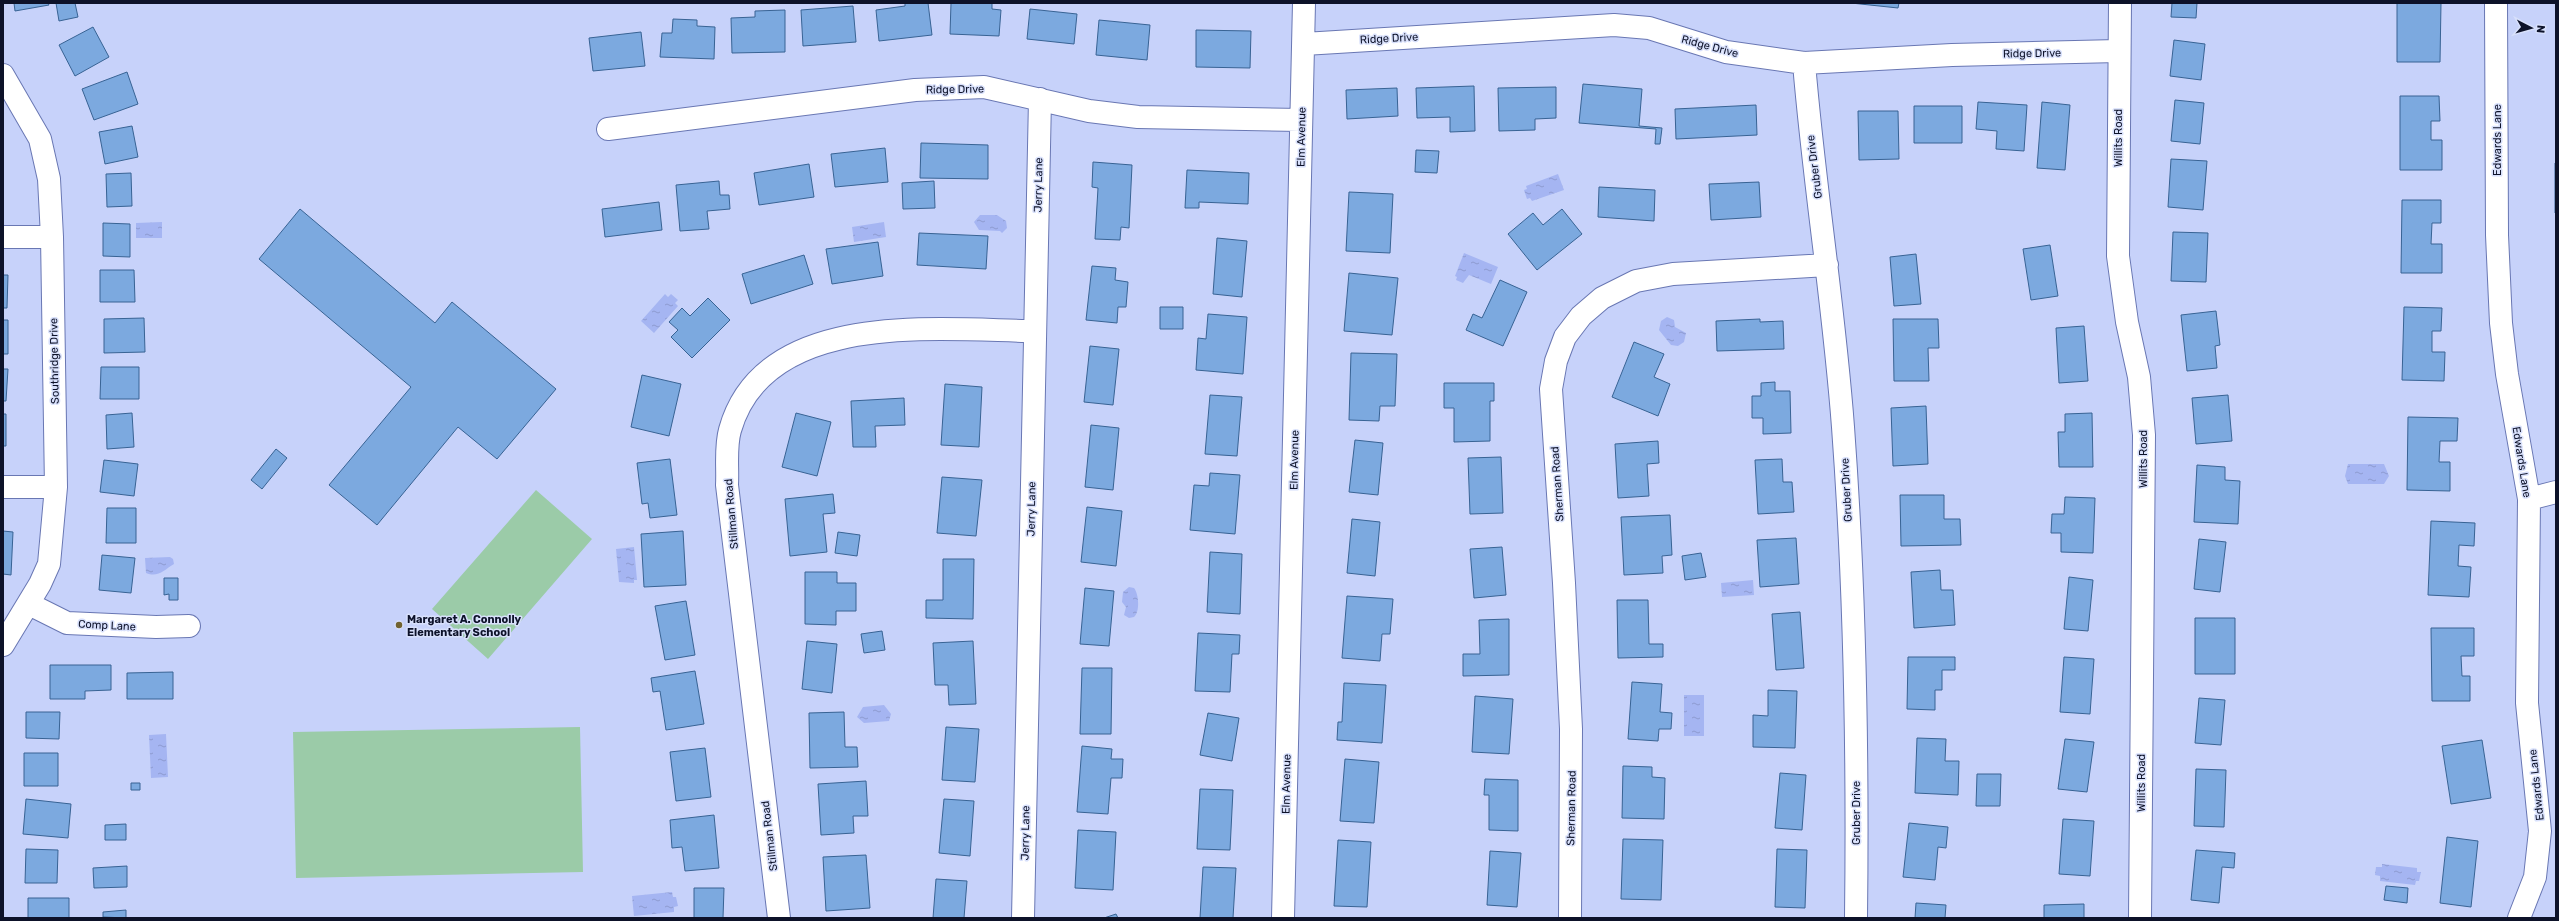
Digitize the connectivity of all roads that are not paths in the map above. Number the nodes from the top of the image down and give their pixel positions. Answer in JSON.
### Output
{"nodes":[{"id":1,"x":1304,"y":3,"type":"edge"},
{"id":2,"x":2120,"y":3,"type":"edge"},
{"id":3,"x":2496,"y":3,"type":"edge"},
{"id":4,"x":1304,"y":44,"type":"junction"},
{"id":5,"x":2118,"y":51,"type":"junction"},
{"id":6,"x":1804,"y":63,"type":"junction"},
{"id":7,"x":3,"y":75,"type":"edge"},
{"id":8,"x":1040,"y":99,"type":"junction"},
{"id":9,"x":1301,"y":120,"type":"junction"},
{"id":10,"x":608,"y":129,"type":"dead end"},
{"id":11,"x":3,"y":237,"type":"edge"},
{"id":12,"x":52,"y":237,"type":"junction"},
{"id":13,"x":1827,"y":265,"type":"junction"},
{"id":14,"x":1034,"y":330,"type":"junction"},
{"id":15,"x":56,"y":487,"type":"junction"},
{"id":16,"x":3,"y":488,"type":"edge"},
{"id":17,"x":2556,"y":492,"type":"edge"},
{"id":18,"x":2529,"y":499,"type":"junction"},
{"id":19,"x":29,"y":604,"type":"junction"},
{"id":20,"x":189,"y":626,"type":"dead end"},
{"id":21,"x":3,"y":645,"type":"edge"},
{"id":22,"x":779,"y":918,"type":"edge"},
{"id":23,"x":1023,"y":918,"type":"edge"},
{"id":24,"x":1283,"y":918,"type":"edge"},
{"id":25,"x":1570,"y":918,"type":"edge"},
{"id":26,"x":1856,"y":918,"type":"edge"},
{"id":27,"x":2140,"y":918,"type":"edge"},
{"id":28,"x":2518,"y":918,"type":"edge"}],
"edges":[{"from":1,"to":4,"type":"street","name":"Elm Avenue"},
{"from":2,"to":5,"type":"street","name":"Willits Road"},
{"from":3,"to":18,"type":"street","name":"Edwards Lane"},
{"from":4,"to":6,"type":"street","name":"Ridge Drive"},
{"from":4,"to":9,"type":"street","name":"Elm Avenue"},
{"from":5,"to":6,"type":"street","name":"Ridge Drive"},
{"from":5,"to":27,"type":"street","name":"Willits Road"},
{"from":6,"to":13,"type":"street","name":"Gruber Drive"},
{"from":7,"to":12,"type":"street","name":"Southridge Drive"},
{"from":8,"to":9,"type":"street","name":"Ridge Drive"},
{"from":8,"to":10,"type":"street","name":"Ridge Drive"},
{"from":8,"to":14,"type":"street","name":"Jerry Lane"},
{"from":9,"to":24,"type":"street","name":"Elm Avenue"},
{"from":11,"to":12,"type":"street"},
{"from":12,"to":15,"type":"street","name":"Southridge Drive"},
{"from":13,"to":25,"type":"street","name":"Sherman Road"},
{"from":13,"to":26,"type":"street","name":"Gruber Drive"},
{"from":14,"to":22,"type":"street","name":"Stillman Road"},
{"from":14,"to":23,"type":"street","name":"Jerry Lane"},
{"from":15,"to":16,"type":"street"},
{"from":15,"to":19,"type":"street","name":"Southridge Drive"},
{"from":17,"to":18,"type":"street"},
{"from":18,"to":28,"type":"street","name":"Edwards Lane"},
{"from":19,"to":20,"type":"street","name":"Comp Lane"},
{"from":19,"to":21,"type":"street","name":"Southridge Drive"}]}
